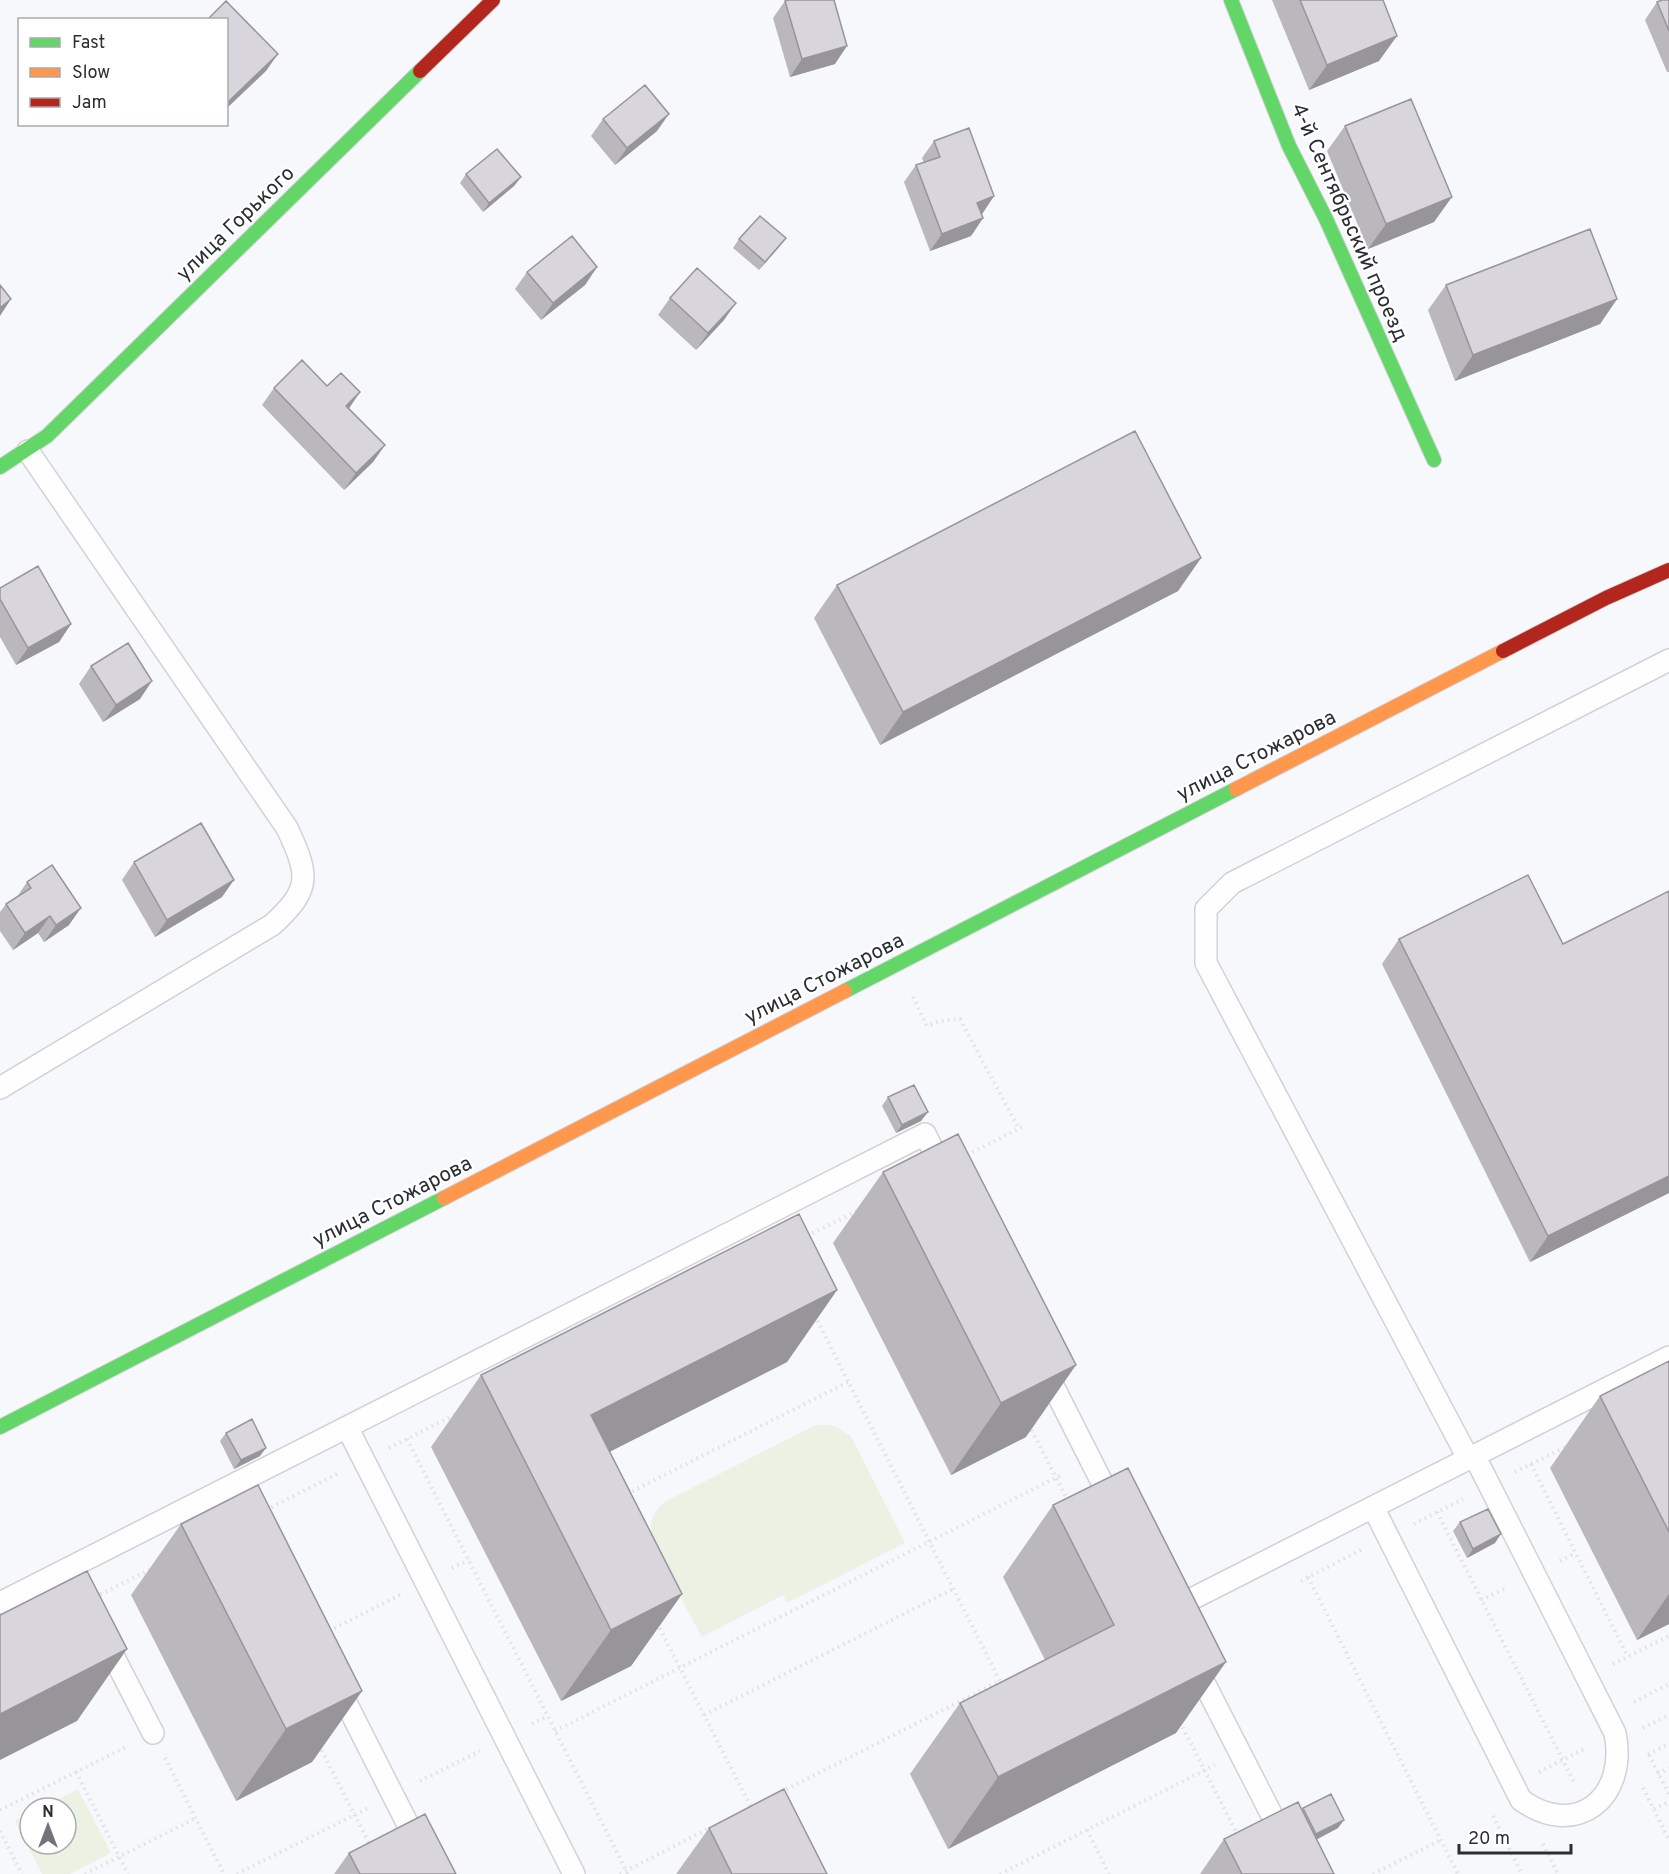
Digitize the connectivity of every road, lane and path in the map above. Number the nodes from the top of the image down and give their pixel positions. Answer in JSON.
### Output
{"nodes":[{"id":1,"x":493,"y":0,"type":"edge"},
{"id":2,"x":1231,"y":0,"type":"edge"},
{"id":3,"x":28,"y":451,"type":"junction"},
{"id":4,"x":1434,"y":460,"type":"dead end"},
{"id":5,"x":0,"y":467,"type":"edge"},
{"id":6,"x":1669,"y":570,"type":"edge"},
{"id":7,"x":1669,"y":660,"type":"edge"},
{"id":8,"x":897,"y":964,"type":"junction"},
{"id":9,"x":0,"y":1088,"type":"edge"},
{"id":10,"x":1026,"y":1125,"type":"dead end"},
{"id":11,"x":1019,"y":1129,"type":"junction"},
{"id":12,"x":942,"y":1167,"type":"junction"},
{"id":13,"x":952,"y":1188,"type":"edge"},
{"id":14,"x":865,"y":1207,"type":"dead end"},
{"id":15,"x":802,"y":1239,"type":"edge"},
{"id":16,"x":811,"y":1308,"type":"edge"},
{"id":17,"x":1034,"y":1348,"type":"edge"},
{"id":18,"x":1669,"y":1356,"type":"edge"},
{"id":19,"x":848,"y":1382,"type":"junction"},
{"id":20,"x":460,"y":1412,"type":"dead end"},
{"id":21,"x":1025,"y":1417,"type":"edge"},
{"id":22,"x":0,"y":1427,"type":"edge"},
{"id":23,"x":347,"y":1428,"type":"junction"},
{"id":24,"x":1515,"y":1434,"type":"junction"},
{"id":25,"x":407,"y":1439,"type":"junction"},
{"id":26,"x":1572,"y":1444,"type":"dead end"},
{"id":27,"x":1471,"y":1457,"type":"junction"},
{"id":28,"x":1091,"y":1460,"type":"junction"},
{"id":29,"x":364,"y":1461,"type":"junction"},
{"id":30,"x":1531,"y":1465,"type":"junction"},
{"id":31,"x":1056,"y":1478,"type":"junction"},
{"id":32,"x":235,"y":1484,"type":"junction"},
{"id":33,"x":1490,"y":1485,"type":"junction"},
{"id":34,"x":620,"y":1498,"type":"edge"},
{"id":35,"x":1373,"y":1507,"type":"junction"},
{"id":36,"x":1072,"y":1509,"type":"edge"},
{"id":37,"x":1437,"y":1512,"type":"junction"},
{"id":38,"x":252,"y":1517,"type":"joint"},
{"id":39,"x":1123,"y":1522,"type":"edge"},
{"id":40,"x":1388,"y":1537,"type":"junction"},
{"id":41,"x":929,"y":1542,"type":"junction"},
{"id":42,"x":468,"y":1560,"type":"junction"},
{"id":43,"x":160,"y":1564,"type":"dead end"},
{"id":44,"x":69,"y":1568,"type":"junction"},
{"id":45,"x":1308,"y":1577,"type":"junction"},
{"id":46,"x":425,"y":1581,"type":"junction"},
{"id":47,"x":1298,"y":1582,"type":"dead end"},
{"id":48,"x":954,"y":1589,"type":"junction"},
{"id":49,"x":1158,"y":1592,"type":"edge"},
{"id":50,"x":86,"y":1602,"type":"joint"},
{"id":51,"x":0,"y":1603,"type":"edge"},
{"id":52,"x":1168,"y":1611,"type":"junction"},
{"id":53,"x":653,"y":1615,"type":"edge"},
{"id":54,"x":97,"y":1625,"type":"edge"},
{"id":55,"x":1178,"y":1631,"type":"edge"},
{"id":56,"x":1669,"y":1636,"type":"edge"},
{"id":57,"x":313,"y":1639,"type":"joint"},
{"id":58,"x":1188,"y":1650,"type":"edge"},
{"id":59,"x":1628,"y":1657,"type":"junction"},
{"id":60,"x":680,"y":1668,"type":"junction"},
{"id":61,"x":1587,"y":1678,"type":"junction"},
{"id":62,"x":704,"y":1715,"type":"junction"},
{"id":63,"x":1669,"y":1715,"type":"edge"},
{"id":64,"x":1178,"y":1718,"type":"edge"},
{"id":65,"x":555,"y":1731,"type":"junction"},
{"id":66,"x":1637,"y":1731,"type":"dead end"},
{"id":67,"x":153,"y":1733,"type":"junction"},
{"id":68,"x":1615,"y":1733,"type":"junction"},
{"id":69,"x":317,"y":1742,"type":"edge"},
{"id":70,"x":1669,"y":1744,"type":"edge"},
{"id":71,"x":1240,"y":1752,"type":"junction"},
{"id":72,"x":1648,"y":1754,"type":"dead end"},
{"id":73,"x":1563,"y":1760,"type":"junction"},
{"id":74,"x":1669,"y":1768,"type":"edge"},
{"id":75,"x":1205,"y":1770,"type":"junction"},
{"id":76,"x":76,"y":1772,"type":"junction"},
{"id":77,"x":1658,"y":1774,"type":"dead end"},
{"id":78,"x":1513,"y":1785,"type":"junction"},
{"id":79,"x":772,"y":1797,"type":"edge"},
{"id":80,"x":761,"y":1802,"type":"edge"},
{"id":81,"x":1669,"y":1802,"type":"edge"},
{"id":82,"x":751,"y":1808,"type":"junction"},
{"id":83,"x":1588,"y":1809,"type":"junction"},
{"id":84,"x":1654,"y":1809,"type":"dead end"},
{"id":85,"x":0,"y":1810,"type":"edge"},
{"id":86,"x":741,"y":1812,"type":"edge"},
{"id":87,"x":756,"y":1817,"type":"edge"},
{"id":88,"x":196,"y":1818,"type":"junction"},
{"id":89,"x":712,"y":1827,"type":"edge"},
{"id":90,"x":1087,"y":1830,"type":"junction"},
{"id":91,"x":0,"y":1831,"type":"edge"},
{"id":92,"x":1441,"y":1840,"type":"junction"},
{"id":93,"x":1242,"y":1843,"type":"edge"},
{"id":94,"x":375,"y":1854,"type":"edge"},
{"id":95,"x":119,"y":1857,"type":"junction"},
{"id":96,"x":627,"y":1872,"type":"edge"},
{"id":97,"x":22,"y":1874,"type":"edge"},
{"id":98,"x":85,"y":1874,"type":"edge"},
{"id":99,"x":128,"y":1874,"type":"edge"},
{"id":100,"x":224,"y":1874,"type":"edge"},
{"id":101,"x":433,"y":1874,"type":"edge"},
{"id":102,"x":574,"y":1874,"type":"edge"},
{"id":103,"x":620,"y":1874,"type":"edge"},
{"id":104,"x":1000,"y":1874,"type":"edge"},
{"id":105,"x":1109,"y":1874,"type":"edge"},
{"id":106,"x":1302,"y":1874,"type":"edge"},
{"id":107,"x":1373,"y":1874,"type":"edge"},
{"id":108,"x":1458,"y":1874,"type":"edge"}],
"edges":[{"from":1,"to":3,"type":"street","name":"улица Горького"},
{"from":2,"to":4,"type":"street","name":"4-й Сентябрьский проезд"},
{"from":3,"to":5,"type":"street","name":"улица Горького"},
{"from":3,"to":9,"type":"lane"},
{"from":6,"to":8,"type":"street","name":"улица Стожарова"},
{"from":7,"to":27,"type":"lane"},
{"from":8,"to":11,"type":"path"},
{"from":8,"to":22,"type":"street","name":"улица Стожарова"},
{"from":10,"to":11,"type":"path"},
{"from":11,"to":12,"type":"path"},
{"from":12,"to":13,"type":"lane"},
{"from":12,"to":23,"type":"lane"},
{"from":14,"to":15,"type":"path"},
{"from":16,"to":19,"type":"path"},
{"from":17,"to":28,"type":"lane"},
{"from":18,"to":24,"type":"lane"},
{"from":19,"to":34,"type":"path"},
{"from":19,"to":41,"type":"path"},
{"from":20,"to":25,"type":"path"},
{"from":21,"to":31,"type":"path"},
{"from":23,"to":29,"type":"lane"},
{"from":23,"to":32,"type":"lane"},
{"from":24,"to":27,"type":"lane"},
{"from":24,"to":30,"type":"path"},
{"from":25,"to":29,"type":"path"},
{"from":25,"to":42,"type":"path"},
{"from":26,"to":30,"type":"path"},
{"from":27,"to":33,"type":"lane"},
{"from":27,"to":35,"type":"lane"},
{"from":28,"to":31,"type":"path"},
{"from":28,"to":39,"type":"lane"},
{"from":29,"to":38,"type":"path"},
{"from":29,"to":46,"type":"lane"},
{"from":30,"to":33,"type":"path"},
{"from":30,"to":59,"type":"path"},
{"from":31,"to":36,"type":"path"},
{"from":31,"to":41,"type":"path"},
{"from":32,"to":38,"type":"lane"},
{"from":32,"to":44,"type":"lane"},
{"from":33,"to":37,"type":"path"},
{"from":33,"to":61,"type":"lane"},
{"from":35,"to":40,"type":"lane"},
{"from":35,"to":52,"type":"lane"},
{"from":37,"to":40,"type":"path"},
{"from":37,"to":73,"type":"path"},
{"from":40,"to":45,"type":"path"},
{"from":40,"to":78,"type":"lane"},
{"from":41,"to":48,"type":"path"},
{"from":41,"to":60,"type":"path"},
{"from":42,"to":46,"type":"path"},
{"from":42,"to":65,"type":"path"},
{"from":43,"to":50,"type":"path"},
{"from":44,"to":50,"type":"lane"},
{"from":44,"to":51,"type":"lane"},
{"from":45,"to":47,"type":"path"},
{"from":45,"to":92,"type":"path"},
{"from":46,"to":57,"type":"path"},
{"from":46,"to":102,"type":"lane"},
{"from":48,"to":62,"type":"path"},
{"from":48,"to":79,"type":"path"},
{"from":49,"to":52,"type":"lane"},
{"from":52,"to":55,"type":"lane"},
{"from":53,"to":60,"type":"path"},
{"from":54,"to":67,"type":"lane"},
{"from":56,"to":59,"type":"path"},
{"from":57,"to":101,"type":"lane"},
{"from":58,"to":71,"type":"lane"},
{"from":59,"to":61,"type":"path"},
{"from":60,"to":62,"type":"path"},
{"from":60,"to":65,"type":"path"},
{"from":61,"to":68,"type":"lane"},
{"from":62,"to":82,"type":"path"},
{"from":63,"to":66,"type":"path"},
{"from":64,"to":75,"type":"path"},
{"from":65,"to":96,"type":"path"},
{"from":67,"to":76,"type":"path"},
{"from":67,"to":88,"type":"path"},
{"from":68,"to":73,"type":"path"},
{"from":68,"to":83,"type":"lane"},
{"from":69,"to":94,"type":"path"},
{"from":70,"to":72,"type":"path"},
{"from":71,"to":75,"type":"path"},
{"from":71,"to":106,"type":"lane"},
{"from":73,"to":78,"type":"path"},
{"from":73,"to":83,"type":"path"},
{"from":74,"to":77,"type":"path"},
{"from":75,"to":90,"type":"path"},
{"from":75,"to":93,"type":"path"},
{"from":76,"to":85,"type":"path"},
{"from":76,"to":95,"type":"path"},
{"from":78,"to":83,"type":"lane"},
{"from":80,"to":82,"type":"path"},
{"from":81,"to":84,"type":"path"},
{"from":82,"to":86,"type":"path"},
{"from":82,"to":87,"type":"path"},
{"from":88,"to":95,"type":"path"},
{"from":88,"to":100,"type":"path"},
{"from":89,"to":96,"type":"path"},
{"from":90,"to":104,"type":"path"},
{"from":90,"to":105,"type":"path"},
{"from":91,"to":97,"type":"path"},
{"from":92,"to":107,"type":"path"},
{"from":92,"to":108,"type":"path"},
{"from":95,"to":98,"type":"path"},
{"from":95,"to":99,"type":"path"},
{"from":96,"to":103,"type":"path"}]}
